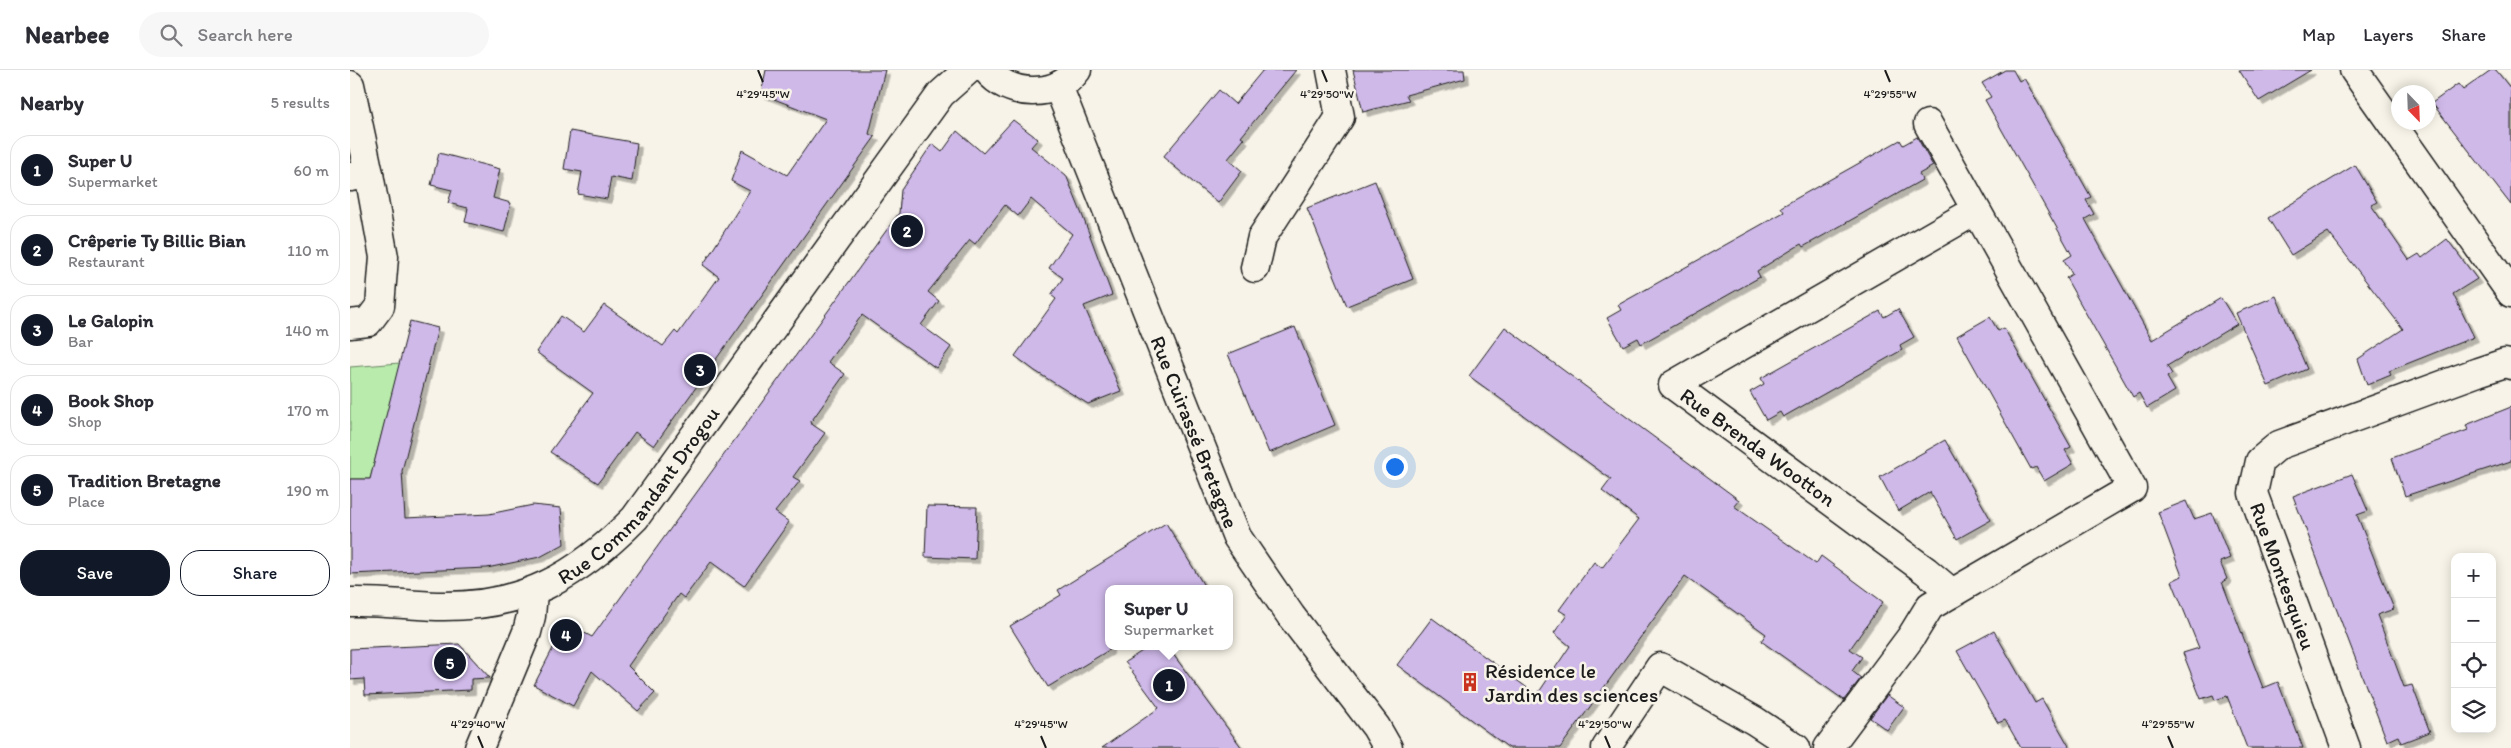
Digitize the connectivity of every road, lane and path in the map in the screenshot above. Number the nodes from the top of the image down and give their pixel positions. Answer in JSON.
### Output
{"nodes":[{"id":1,"x":968,"y":70,"type":"edge"},
{"id":2,"x":987,"y":70,"type":"edge"},
{"id":3,"x":1331,"y":70,"type":"edge"},
{"id":4,"x":2354,"y":70,"type":"edge"},
{"id":5,"x":1068,"y":78,"type":"edge"},
{"id":6,"x":350,"y":85,"type":"edge"},
{"id":7,"x":1928,"y":124,"type":"dead end"},
{"id":8,"x":359,"y":175,"type":"edge"},
{"id":9,"x":1975,"y":211,"type":"junction"},
{"id":10,"x":1255,"y":268,"type":"dead end"},
{"id":11,"x":2511,"y":293,"type":"edge"},
{"id":12,"x":350,"y":324,"type":"edge"},
{"id":13,"x":2511,"y":365,"type":"edge"},
{"id":14,"x":533,"y":592,"type":"junction"},
{"id":15,"x":1952,"y":593,"type":"junction"},
{"id":16,"x":350,"y":602,"type":"edge"},
{"id":17,"x":479,"y":748,"type":"edge"},
{"id":18,"x":1388,"y":748,"type":"edge"},
{"id":19,"x":1606,"y":748,"type":"edge"},
{"id":20,"x":1796,"y":748,"type":"edge"},
{"id":21,"x":1828,"y":748,"type":"edge"},
{"id":22,"x":2346,"y":748,"type":"edge"}],
"edges":[{"from":1,"to":14,"type":"street","name":"Rue Commandant Drogou"},
{"from":2,"to":5,"type":"street"},
{"from":3,"to":10,"type":"street"},
{"from":4,"to":11,"type":"street"},
{"from":5,"to":18,"type":"street","name":"Rue Cuirassé Bretagne"},
{"from":6,"to":8,"type":"street"},
{"from":7,"to":9,"type":"street"},
{"from":8,"to":12,"type":"street"},
{"from":9,"to":15,"type":"street"},
{"from":9,"to":15,"type":"street","name":"Rue Brenda Wootton"},
{"from":13,"to":22,"type":"street","name":"Rue Montesquieu"},
{"from":14,"to":16,"type":"street","name":"Rue Commandant Drogou"},
{"from":14,"to":17,"type":"street"},
{"from":15,"to":21,"type":"street"},
{"from":19,"to":20,"type":"street"}]}
